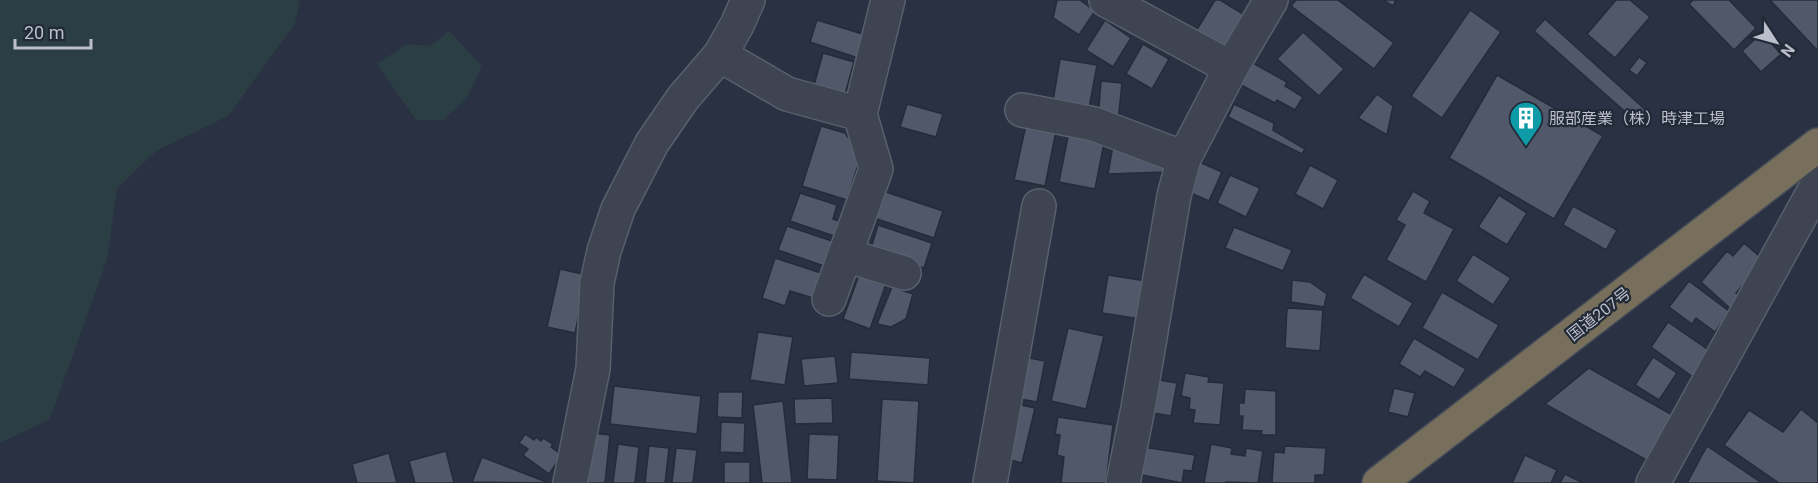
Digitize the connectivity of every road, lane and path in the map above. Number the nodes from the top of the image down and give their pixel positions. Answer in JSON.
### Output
{"nodes":[{"id":1,"x":888,"y":0,"type":"edge"},
{"id":2,"x":1106,"y":0,"type":"edge"},
{"id":3,"x":1271,"y":0,"type":"edge"},
{"id":4,"x":745,"y":2,"type":"edge"},
{"id":5,"x":720,"y":55,"type":"junction"},
{"id":6,"x":1231,"y":68,"type":"junction"},
{"id":7,"x":1022,"y":110,"type":"dead end"},
{"id":8,"x":860,"y":114,"type":"junction"},
{"id":9,"x":1818,"y":145,"type":"edge"},
{"id":10,"x":1184,"y":158,"type":"junction"},
{"id":11,"x":1818,"y":184,"type":"edge"},
{"id":12,"x":1039,"y":206,"type":"dead end"},
{"id":13,"x":845,"y":255,"type":"junction"},
{"id":14,"x":904,"y":273,"type":"dead end"},
{"id":15,"x":829,"y":299,"type":"dead end"},
{"id":16,"x":570,"y":483,"type":"edge"},
{"id":17,"x":990,"y":483,"type":"edge"},
{"id":18,"x":1123,"y":483,"type":"edge"},
{"id":19,"x":1379,"y":483,"type":"edge"},
{"id":20,"x":1653,"y":483,"type":"edge"}],
"edges":[{"from":1,"to":8,"type":"street"},
{"from":2,"to":6,"type":"street"},
{"from":3,"to":6,"type":"street"},
{"from":4,"to":5,"type":"street"},
{"from":5,"to":8,"type":"street"},
{"from":5,"to":16,"type":"street"},
{"from":6,"to":10,"type":"street"},
{"from":7,"to":10,"type":"street"},
{"from":8,"to":13,"type":"street"},
{"from":9,"to":19,"type":"highway","name":"国道207号"},
{"from":10,"to":18,"type":"street"},
{"from":11,"to":20,"type":"street"},
{"from":12,"to":17,"type":"street"},
{"from":13,"to":14,"type":"street"},
{"from":13,"to":15,"type":"street"}]}
